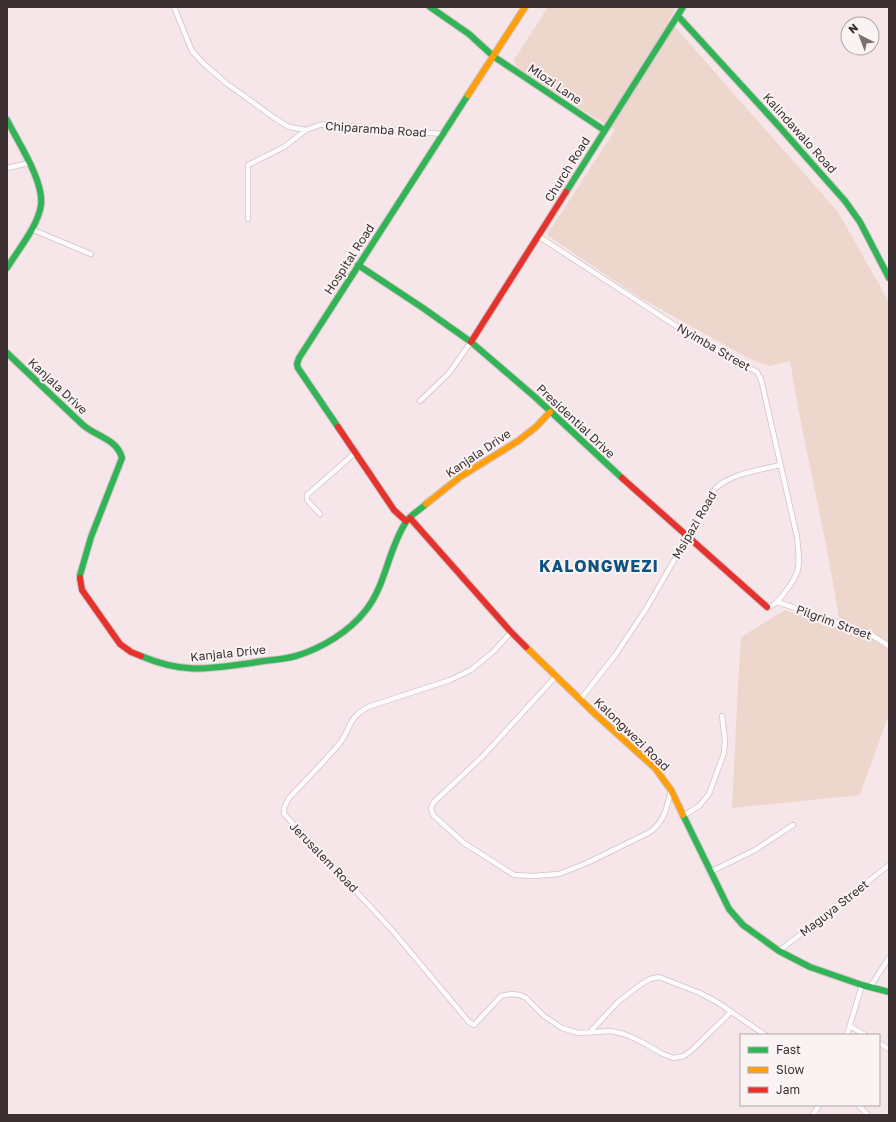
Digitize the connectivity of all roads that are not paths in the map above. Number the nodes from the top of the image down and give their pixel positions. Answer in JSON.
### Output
{"nodes":[{"id":1,"x":174,"y":7,"type":"edge"},
{"id":2,"x":430,"y":7,"type":"edge"},
{"id":3,"x":525,"y":7,"type":"edge"},
{"id":4,"x":683,"y":7,"type":"edge"},
{"id":5,"x":678,"y":16,"type":"junction"},
{"id":6,"x":493,"y":56,"type":"junction"},
{"id":7,"x":7,"y":120,"type":"edge"},
{"id":8,"x":306,"y":130,"type":"junction"},
{"id":9,"x":604,"y":130,"type":"junction"},
{"id":10,"x":442,"y":134,"type":"junction"},
{"id":11,"x":29,"y":163,"type":"junction"},
{"id":12,"x":7,"y":168,"type":"edge"},
{"id":13,"x":248,"y":219,"type":"dead end"},
{"id":14,"x":31,"y":229,"type":"junction"},
{"id":15,"x":538,"y":236,"type":"junction"},
{"id":16,"x":91,"y":254,"type":"dead end"},
{"id":17,"x":358,"y":265,"type":"junction"},
{"id":18,"x":7,"y":268,"type":"edge"},
{"id":19,"x":889,"y":278,"type":"edge"},
{"id":20,"x":470,"y":342,"type":"junction"},
{"id":21,"x":7,"y":353,"type":"edge"},
{"id":22,"x":420,"y":401,"type":"dead end"},
{"id":23,"x":550,"y":412,"type":"junction"},
{"id":24,"x":355,"y":453,"type":"junction"},
{"id":25,"x":780,"y":465,"type":"junction"},
{"id":26,"x":320,"y":514,"type":"dead end"},
{"id":27,"x":408,"y":519,"type":"junction"},
{"id":28,"x":686,"y":537,"type":"junction"},
{"id":29,"x":777,"y":602,"type":"junction"},
{"id":30,"x":767,"y":607,"type":"joint"},
{"id":31,"x":511,"y":632,"type":"junction"},
{"id":32,"x":889,"y":646,"type":"edge"},
{"id":33,"x":556,"y":676,"type":"junction"},
{"id":34,"x":580,"y":700,"type":"junction"},
{"id":35,"x":722,"y":716,"type":"dead end"},
{"id":36,"x":671,"y":790,"type":"junction"},
{"id":37,"x":684,"y":816,"type":"junction"},
{"id":38,"x":793,"y":825,"type":"dead end"},
{"id":39,"x":889,"y":865,"type":"edge"},
{"id":40,"x":710,"y":872,"type":"junction"},
{"id":41,"x":779,"y":951,"type":"junction"},
{"id":42,"x":889,"y":958,"type":"edge"},
{"id":43,"x":862,"y":985,"type":"junction"},
{"id":44,"x":870,"y":987,"type":"junction"},
{"id":45,"x":889,"y":992,"type":"edge"},
{"id":46,"x":730,"y":1012,"type":"junction"},
{"id":47,"x":850,"y":1026,"type":"junction"},
{"id":48,"x":589,"y":1033,"type":"junction"},
{"id":49,"x":763,"y":1034,"type":"edge"},
{"id":50,"x":847,"y":1034,"type":"edge"},
{"id":51,"x":863,"y":1034,"type":"edge"},
{"id":52,"x":880,"y":1044,"type":"edge"},
{"id":53,"x":889,"y":1049,"type":"edge"},
{"id":54,"x":818,"y":1106,"type":"edge"},
{"id":55,"x":859,"y":1106,"type":"edge"},
{"id":56,"x":813,"y":1115,"type":"edge"},
{"id":57,"x":868,"y":1115,"type":"edge"}],
"edges":[{"from":1,"to":8,"type":"street","name":"Chiparamba Road"},
{"from":2,"to":6,"type":"street","name":"Mlozi Lane"},
{"from":3,"to":6,"type":"street","name":"Hospital Road"},
{"from":4,"to":5,"type":"street","name":"Church Road"},
{"from":5,"to":9,"type":"street","name":"Church Road"},
{"from":5,"to":19,"type":"street","name":"Kalindawalo Road"},
{"from":6,"to":9,"type":"street","name":"Mlozi Lane"},
{"from":6,"to":10,"type":"street","name":"Hospital Road"},
{"from":7,"to":11,"type":"street"},
{"from":8,"to":10,"type":"street","name":"Chiparamba Road"},
{"from":8,"to":13,"type":"street"},
{"from":9,"to":15,"type":"street","name":"Church Road"},
{"from":10,"to":17,"type":"street","name":"Hospital Road"},
{"from":11,"to":12,"type":"street"},
{"from":11,"to":14,"type":"street"},
{"from":14,"to":16,"type":"street"},
{"from":14,"to":18,"type":"street"},
{"from":15,"to":20,"type":"street","name":"Church Road"},
{"from":15,"to":25,"type":"street","name":"Nyimba Street"},
{"from":17,"to":20,"type":"street","name":"Presidential Drive"},
{"from":17,"to":24,"type":"street","name":"Hospital Road"},
{"from":20,"to":22,"type":"street"},
{"from":20,"to":23,"type":"street","name":"Presidential Drive"},
{"from":21,"to":27,"type":"street","name":"Kanjala Drive"},
{"from":23,"to":27,"type":"street","name":"Kanjala Drive"},
{"from":23,"to":28,"type":"street","name":"Presidential Drive"},
{"from":24,"to":26,"type":"street"},
{"from":24,"to":27,"type":"street","name":"Hospital Road"},
{"from":25,"to":28,"type":"street","name":"Msipazi Road"},
{"from":25,"to":29,"type":"street","name":"Nyimba Street"},
{"from":27,"to":31,"type":"street","name":"Kalongwezi Road"},
{"from":28,"to":30,"type":"street","name":"Presidential Drive"},
{"from":28,"to":34,"type":"street","name":"Msipazi Road"},
{"from":29,"to":30,"type":"street","name":"Nyimba Street"},
{"from":29,"to":32,"type":"street","name":"Pilgrim Street"},
{"from":31,"to":33,"type":"street","name":"Kalongwezi Road"},
{"from":31,"to":48,"type":"street","name":"Jerusalem Road"},
{"from":33,"to":34,"type":"street","name":"Kalongwezi Road"},
{"from":33,"to":36,"type":"street"},
{"from":34,"to":36,"type":"street","name":"Kalongwezi Road"},
{"from":35,"to":37,"type":"street"},
{"from":36,"to":37,"type":"street","name":"Kalongwezi Road"},
{"from":37,"to":40,"type":"street","name":"Kalongwezi Road"},
{"from":38,"to":40,"type":"street"},
{"from":39,"to":41,"type":"street","name":"Maguya Street"},
{"from":40,"to":41,"type":"street","name":"Kalongwezi Road"},
{"from":41,"to":43,"type":"street","name":"Kalongwezi Road"},
{"from":42,"to":44,"type":"street"},
{"from":43,"to":44,"type":"street","name":"Kalongwezi Road"},
{"from":43,"to":47,"type":"street"},
{"from":44,"to":45,"type":"street","name":"Kalongwezi Road"},
{"from":46,"to":48,"type":"street"},
{"from":46,"to":48,"type":"street"},
{"from":46,"to":49,"type":"street"},
{"from":47,"to":50,"type":"street"},
{"from":47,"to":51,"type":"street"},
{"from":52,"to":53,"type":"street"},
{"from":54,"to":56,"type":"street"},
{"from":55,"to":57,"type":"street"}]}
